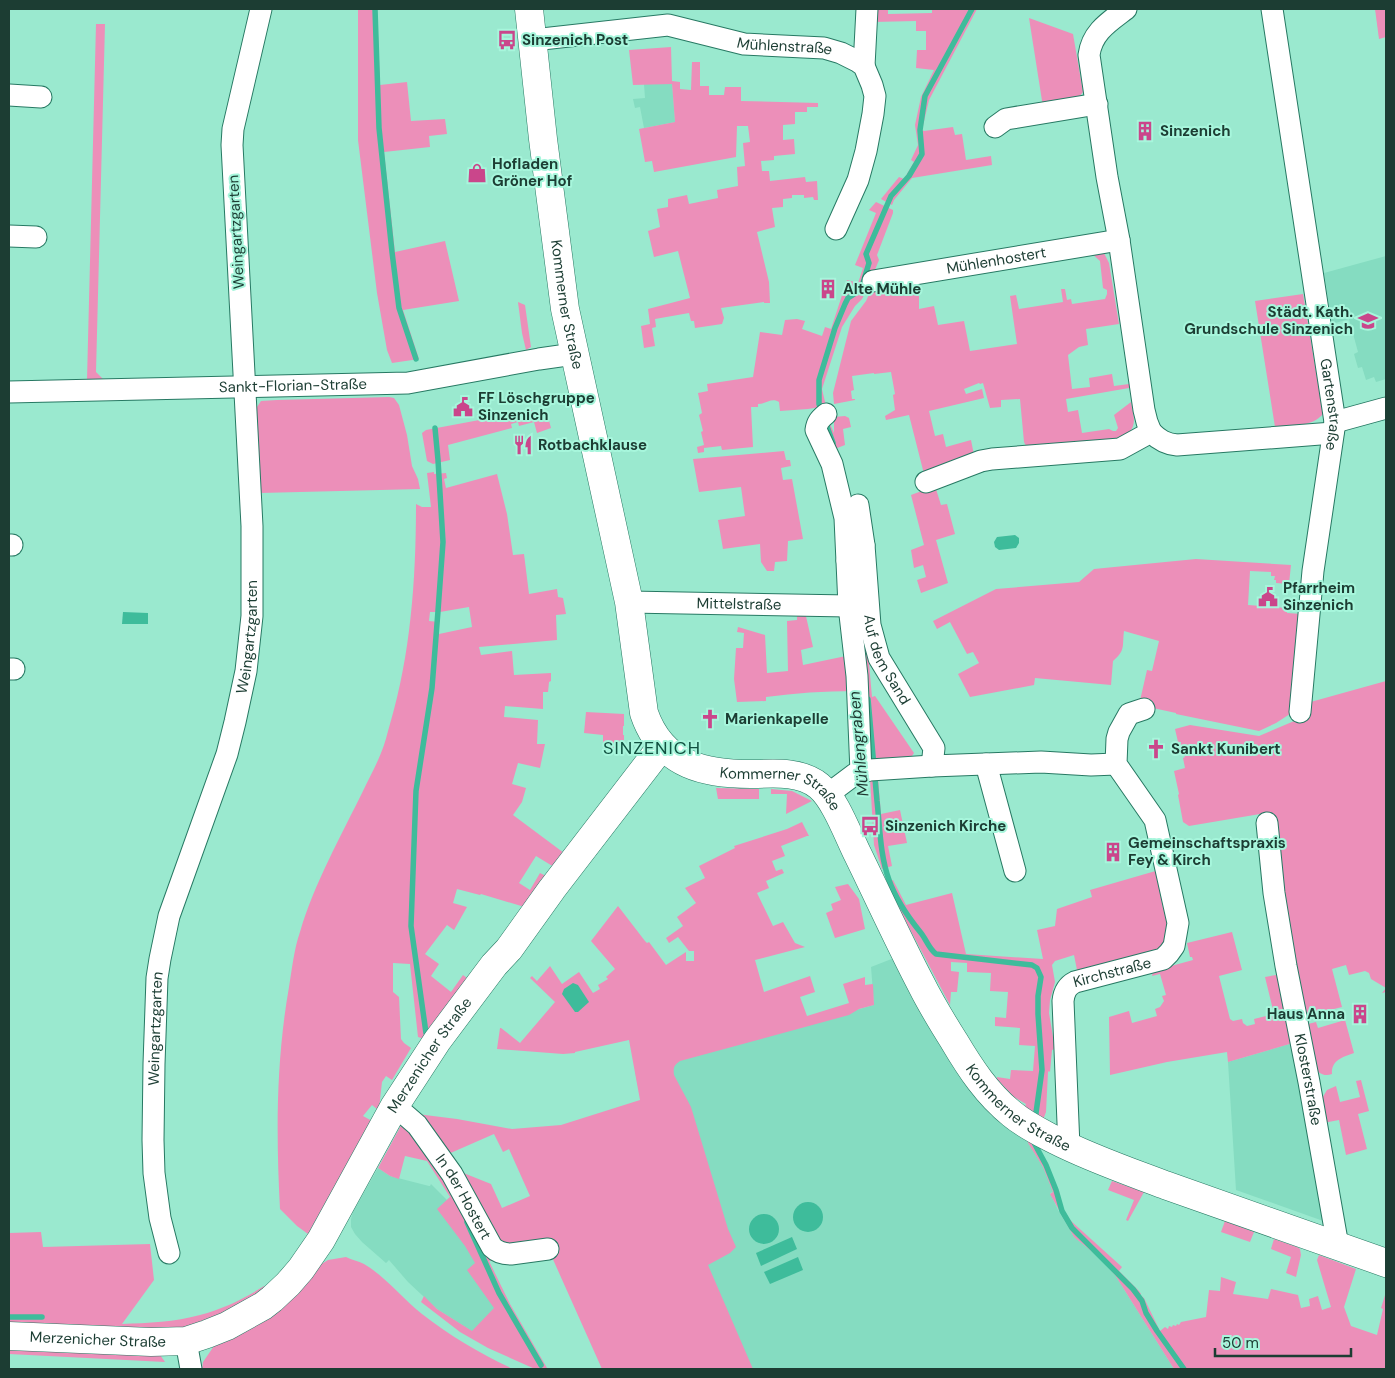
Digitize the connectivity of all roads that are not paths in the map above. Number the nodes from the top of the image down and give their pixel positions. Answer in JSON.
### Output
{"nodes":[{"id":1,"x":261,"y":9,"type":"edge"},
{"id":2,"x":530,"y":9,"type":"edge"},
{"id":3,"x":867,"y":9,"type":"edge"},
{"id":4,"x":1126,"y":9,"type":"edge"},
{"id":5,"x":1272,"y":9,"type":"edge"},
{"id":6,"x":533,"y":40,"type":"junction"},
{"id":7,"x":864,"y":66,"type":"junction"},
{"id":8,"x":9,"y":95,"type":"edge"},
{"id":9,"x":41,"y":97,"type":"dead end"},
{"id":10,"x":1097,"y":104,"type":"junction"},
{"id":11,"x":995,"y":127,"type":"dead end"},
{"id":12,"x":836,"y":229,"type":"dead end"},
{"id":13,"x":9,"y":236,"type":"edge"},
{"id":14,"x":36,"y":237,"type":"dead end"},
{"id":15,"x":1119,"y":240,"type":"junction"},
{"id":16,"x":873,"y":281,"type":"dead end"},
{"id":17,"x":574,"y":354,"type":"junction"},
{"id":18,"x":244,"y":388,"type":"junction"},
{"id":19,"x":9,"y":392,"type":"edge"},
{"id":20,"x":1386,"y":408,"type":"edge"},
{"id":21,"x":823,"y":417,"type":"dead end"},
{"id":22,"x":1334,"y":428,"type":"junction"},
{"id":23,"x":1152,"y":432,"type":"junction"},
{"id":24,"x":926,"y":482,"type":"dead end"},
{"id":25,"x":858,"y":505,"type":"dead end"},
{"id":26,"x":856,"y":553,"type":"junction"},
{"id":27,"x":629,"y":602,"type":"junction"},
{"id":28,"x":849,"y":606,"type":"junction"},
{"id":29,"x":1144,"y":709,"type":"dead end"},
{"id":30,"x":1300,"y":712,"type":"dead end"},
{"id":31,"x":662,"y":746,"type":"junction"},
{"id":32,"x":986,"y":764,"type":"junction"},
{"id":33,"x":1116,"y":764,"type":"junction"},
{"id":34,"x":932,"y":766,"type":"junction"},
{"id":35,"x":869,"y":770,"type":"junction"},
{"id":36,"x":827,"y":795,"type":"junction"},
{"id":37,"x":1267,"y":823,"type":"dead end"},
{"id":38,"x":1015,"y":871,"type":"dead end"},
{"id":39,"x":394,"y":1107,"type":"junction"},
{"id":40,"x":1069,"y":1147,"type":"junction"},
{"id":41,"x":1338,"y":1246,"type":"junction"},
{"id":42,"x":548,"y":1250,"type":"dead end"},
{"id":43,"x":170,"y":1253,"type":"dead end"},
{"id":44,"x":1386,"y":1262,"type":"edge"},
{"id":45,"x":9,"y":1336,"type":"edge"},
{"id":46,"x":186,"y":1341,"type":"junction"},
{"id":47,"x":191,"y":1369,"type":"edge"}],
"edges":[{"from":1,"to":18,"type":"street","name":"Weingartzgarten"},
{"from":2,"to":6,"type":"main road","name":"Kommerner Straße"},
{"from":3,"to":7,"type":"street"},
{"from":4,"to":10,"type":"street"},
{"from":5,"to":22,"type":"street","name":"Gartenstraße"},
{"from":6,"to":7,"type":"street","name":"Mühlenstraße"},
{"from":6,"to":17,"type":"main road","name":"Kommerner Straße"},
{"from":7,"to":12,"type":"street"},
{"from":8,"to":9,"type":"street"},
{"from":10,"to":11,"type":"street"},
{"from":10,"to":15,"type":"street"},
{"from":13,"to":14,"type":"street"},
{"from":15,"to":16,"type":"street","name":"Mühlenhostert"},
{"from":15,"to":23,"type":"street"},
{"from":17,"to":18,"type":"street","name":"Sankt-Florian-Straße"},
{"from":17,"to":27,"type":"main road","name":"Kommerner Straße"},
{"from":18,"to":19,"type":"street","name":"Sankt-Florian-Straße"},
{"from":18,"to":43,"type":"street","name":"Weingartzgarten"},
{"from":20,"to":22,"type":"street"},
{"from":21,"to":26,"type":"street","name":"Auf dem Sand"},
{"from":22,"to":23,"type":"street"},
{"from":22,"to":30,"type":"street","name":"Gartenstraße"},
{"from":23,"to":24,"type":"street"},
{"from":25,"to":26,"type":"street","name":"Auf dem Sand"},
{"from":26,"to":28,"type":"street","name":"Auf dem Sand"},
{"from":26,"to":34,"type":"street","name":"Auf dem Sand"},
{"from":27,"to":28,"type":"street","name":"Mittelstraße"},
{"from":27,"to":31,"type":"main road","name":"Kommerner Straße"},
{"from":28,"to":35,"type":"street","name":"Auf dem Sand"},
{"from":29,"to":33,"type":"street"},
{"from":31,"to":36,"type":"main road","name":"Kommerner Straße"},
{"from":31,"to":39,"type":"main road","name":"Merzenicher Straße"},
{"from":32,"to":33,"type":"street"},
{"from":32,"to":34,"type":"street"},
{"from":32,"to":38,"type":"street"},
{"from":33,"to":40,"type":"street","name":"Kirchstraße"},
{"from":34,"to":35,"type":"street"},
{"from":35,"to":36,"type":"street"},
{"from":36,"to":40,"type":"main road","name":"Kommerner Straße"},
{"from":37,"to":41,"type":"street","name":"Klosterstraße"},
{"from":39,"to":42,"type":"street","name":"In der Hostert"},
{"from":39,"to":46,"type":"main road","name":"Merzenicher Straße"},
{"from":40,"to":41,"type":"main road","name":"Kommerner Straße"},
{"from":41,"to":44,"type":"main road","name":"Kommerner Straße"},
{"from":45,"to":46,"type":"main road","name":"Merzenicher Straße"},
{"from":46,"to":47,"type":"street","name":"Merzenicher Straße"}]}
